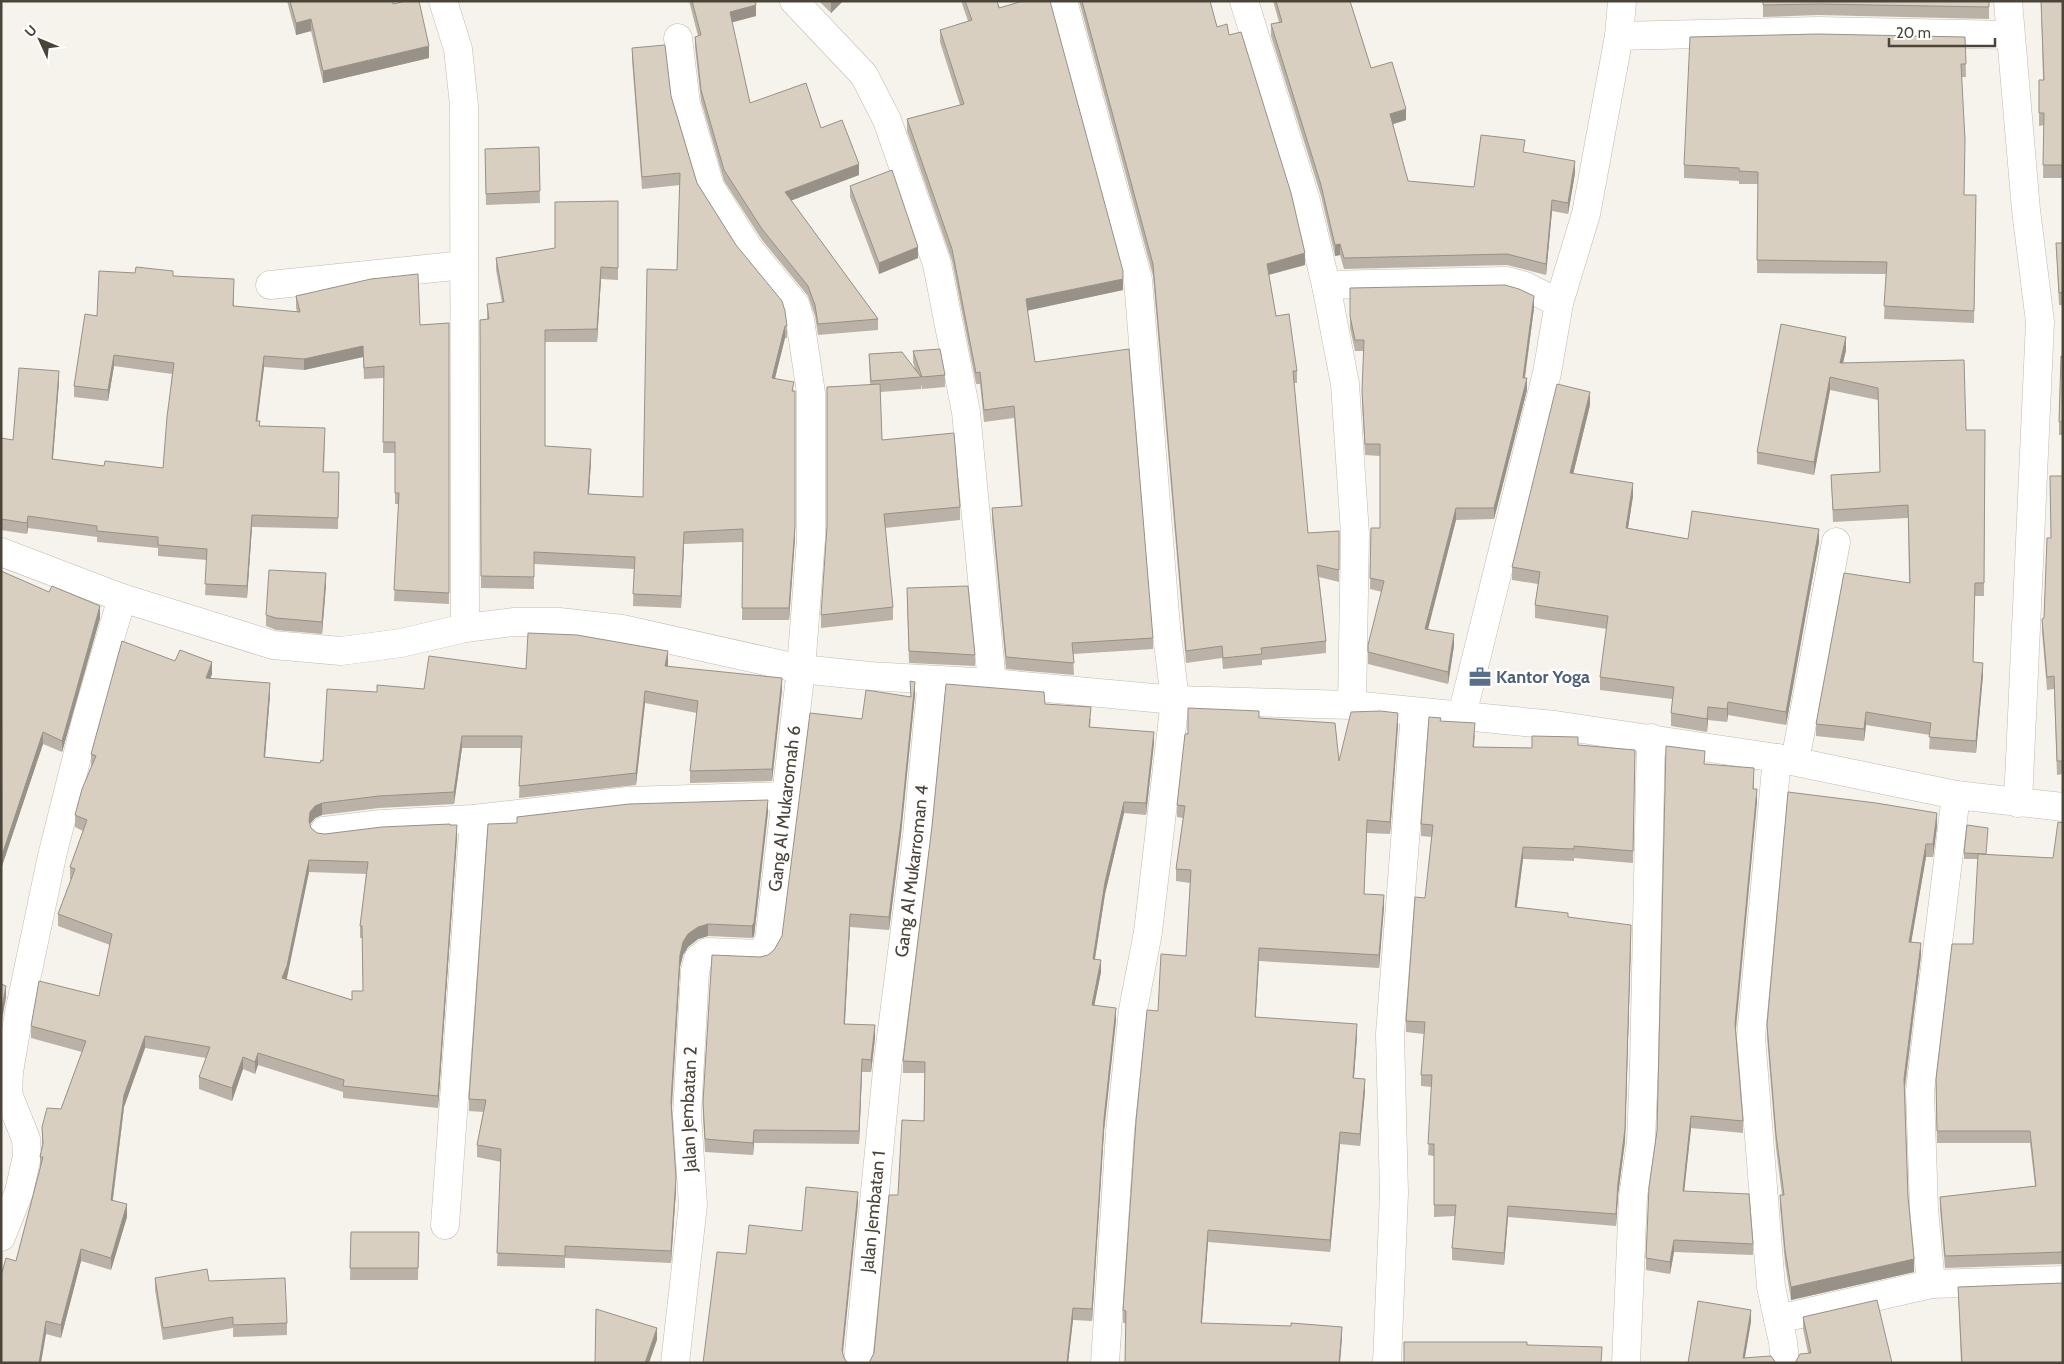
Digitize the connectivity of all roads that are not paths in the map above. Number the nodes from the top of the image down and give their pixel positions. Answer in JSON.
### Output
{"nodes":[{"id":1,"x":443,"y":1,"type":"edge"},
{"id":2,"x":794,"y":1,"type":"edge"},
{"id":3,"x":1063,"y":1,"type":"edge"},
{"id":4,"x":1244,"y":1,"type":"edge"},
{"id":5,"x":1622,"y":1,"type":"edge"},
{"id":6,"x":2008,"y":1,"type":"edge"},
{"id":7,"x":2010,"y":35,"type":"junction"},
{"id":8,"x":1619,"y":36,"type":"junction"},
{"id":9,"x":678,"y":38,"type":"dead end"},
{"id":10,"x":464,"y":265,"type":"junction"},
{"id":11,"x":270,"y":285,"type":"dead end"},
{"id":12,"x":1326,"y":285,"type":"junction"},
{"id":13,"x":1559,"y":303,"type":"junction"},
{"id":14,"x":2051,"y":322,"type":"edge"},
{"id":15,"x":1836,"y":542,"type":"dead end"},
{"id":16,"x":1,"y":552,"type":"edge"},
{"id":17,"x":122,"y":598,"type":"junction"},
{"id":18,"x":465,"y":628,"type":"junction"},
{"id":19,"x":801,"y":669,"type":"junction"},
{"id":20,"x":932,"y":680,"type":"junction"},
{"id":21,"x":992,"y":683,"type":"junction"},
{"id":22,"x":1175,"y":700,"type":"junction"},
{"id":23,"x":1352,"y":705,"type":"junction"},
{"id":24,"x":1415,"y":712,"type":"junction"},
{"id":25,"x":1462,"y":715,"type":"junction"},
{"id":26,"x":1651,"y":738,"type":"junction"},
{"id":27,"x":1786,"y":759,"type":"junction"},
{"id":28,"x":1956,"y":795,"type":"junction"},
{"id":29,"x":786,"y":796,"type":"junction"},
{"id":30,"x":2018,"y":803,"type":"junction"},
{"id":31,"x":2063,"y":807,"type":"edge"},
{"id":32,"x":474,"y":819,"type":"junction"},
{"id":33,"x":324,"y":830,"type":"dead end"},
{"id":34,"x":767,"y":947,"type":"joint"},
{"id":35,"x":888,"y":1061,"type":"joint"},
{"id":36,"x":445,"y":1225,"type":"dead end"},
{"id":37,"x":1,"y":1237,"type":"edge"},
{"id":38,"x":2063,"y":1280,"type":"edge"},
{"id":39,"x":1931,"y":1284,"type":"junction"},
{"id":40,"x":1778,"y":1319,"type":"junction"},
{"id":41,"x":675,"y":1363,"type":"edge"},
{"id":42,"x":858,"y":1363,"type":"edge"},
{"id":43,"x":1105,"y":1363,"type":"edge"},
{"id":44,"x":1387,"y":1363,"type":"edge"},
{"id":45,"x":1626,"y":1363,"type":"edge"},
{"id":46,"x":1785,"y":1363,"type":"edge"}],
"edges":[{"from":1,"to":10,"type":"street"},
{"from":2,"to":21,"type":"street"},
{"from":3,"to":22,"type":"street"},
{"from":4,"to":12,"type":"street"},
{"from":5,"to":8,"type":"street"},
{"from":6,"to":7,"type":"street"},
{"from":7,"to":8,"type":"street"},
{"from":7,"to":14,"type":"street"},
{"from":8,"to":13,"type":"street"},
{"from":9,"to":19,"type":"street","name":"Gang Al Mukaromah 6"},
{"from":10,"to":11,"type":"street"},
{"from":10,"to":18,"type":"street"},
{"from":12,"to":13,"type":"street"},
{"from":12,"to":23,"type":"street"},
{"from":13,"to":25,"type":"street"},
{"from":14,"to":30,"type":"street"},
{"from":15,"to":27,"type":"street"},
{"from":16,"to":17,"type":"street"},
{"from":17,"to":18,"type":"street"},
{"from":17,"to":37,"type":"street"},
{"from":18,"to":19,"type":"street"},
{"from":19,"to":20,"type":"street"},
{"from":19,"to":29,"type":"street","name":"Gang Al Mukaromah 6"},
{"from":20,"to":21,"type":"street"},
{"from":20,"to":35,"type":"street","name":"Gang Al Mukarroman 4"},
{"from":21,"to":22,"type":"street"},
{"from":22,"to":23,"type":"street"},
{"from":22,"to":43,"type":"street"},
{"from":23,"to":24,"type":"street"},
{"from":24,"to":25,"type":"street"},
{"from":24,"to":44,"type":"street"},
{"from":25,"to":26,"type":"street"},
{"from":26,"to":27,"type":"street"},
{"from":26,"to":45,"type":"street"},
{"from":27,"to":28,"type":"street"},
{"from":27,"to":40,"type":"street"},
{"from":28,"to":30,"type":"street"},
{"from":28,"to":39,"type":"street"},
{"from":29,"to":32,"type":"street"},
{"from":29,"to":34,"type":"street","name":"Gang Al Mukaromah 6"},
{"from":30,"to":31,"type":"street"},
{"from":32,"to":33,"type":"street"},
{"from":32,"to":36,"type":"street"},
{"from":34,"to":41,"type":"street","name":"Jalan Jembatan 2"},
{"from":35,"to":42,"type":"street","name":"Jalan Jembatan 1"},
{"from":38,"to":39,"type":"street"},
{"from":39,"to":40,"type":"street"},
{"from":40,"to":46,"type":"street"}]}
